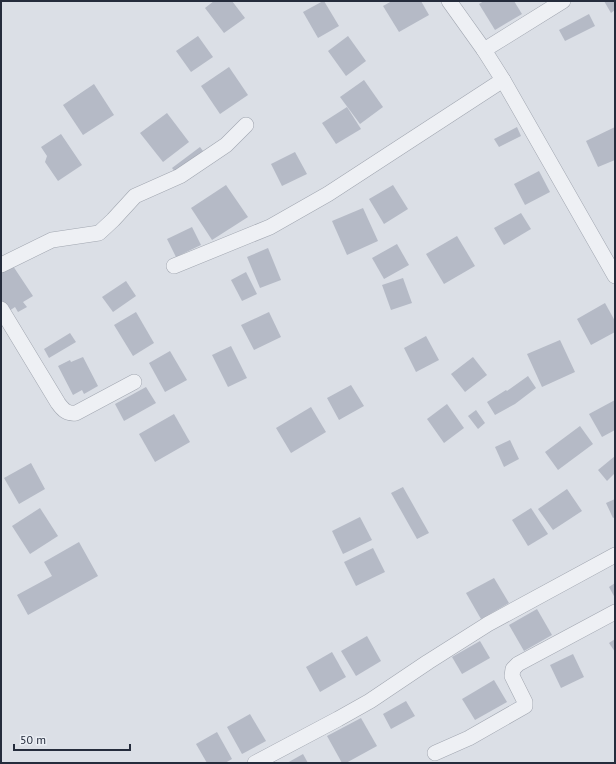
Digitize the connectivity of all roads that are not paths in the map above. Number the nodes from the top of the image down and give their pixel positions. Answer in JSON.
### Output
{"nodes":[{"id":1,"x":449,"y":1,"type":"edge"},
{"id":2,"x":562,"y":1,"type":"edge"},
{"id":3,"x":484,"y":50,"type":"junction"},
{"id":4,"x":503,"y":80,"type":"junction"},
{"id":5,"x":246,"y":125,"type":"dead end"},
{"id":6,"x":1,"y":265,"type":"edge"},
{"id":7,"x":174,"y":266,"type":"dead end"},
{"id":8,"x":615,"y":276,"type":"edge"},
{"id":9,"x":1,"y":310,"type":"edge"},
{"id":10,"x":134,"y":382,"type":"dead end"},
{"id":11,"x":615,"y":555,"type":"edge"},
{"id":12,"x":615,"y":612,"type":"edge"},
{"id":13,"x":436,"y":753,"type":"dead end"},
{"id":14,"x":256,"y":763,"type":"edge"}],
"edges":[{"from":1,"to":3,"type":"street"},
{"from":2,"to":3,"type":"street"},
{"from":3,"to":4,"type":"street"},
{"from":4,"to":7,"type":"street"},
{"from":4,"to":8,"type":"street"},
{"from":5,"to":6,"type":"street"},
{"from":9,"to":10,"type":"street"},
{"from":11,"to":14,"type":"street"},
{"from":12,"to":13,"type":"street"}]}
